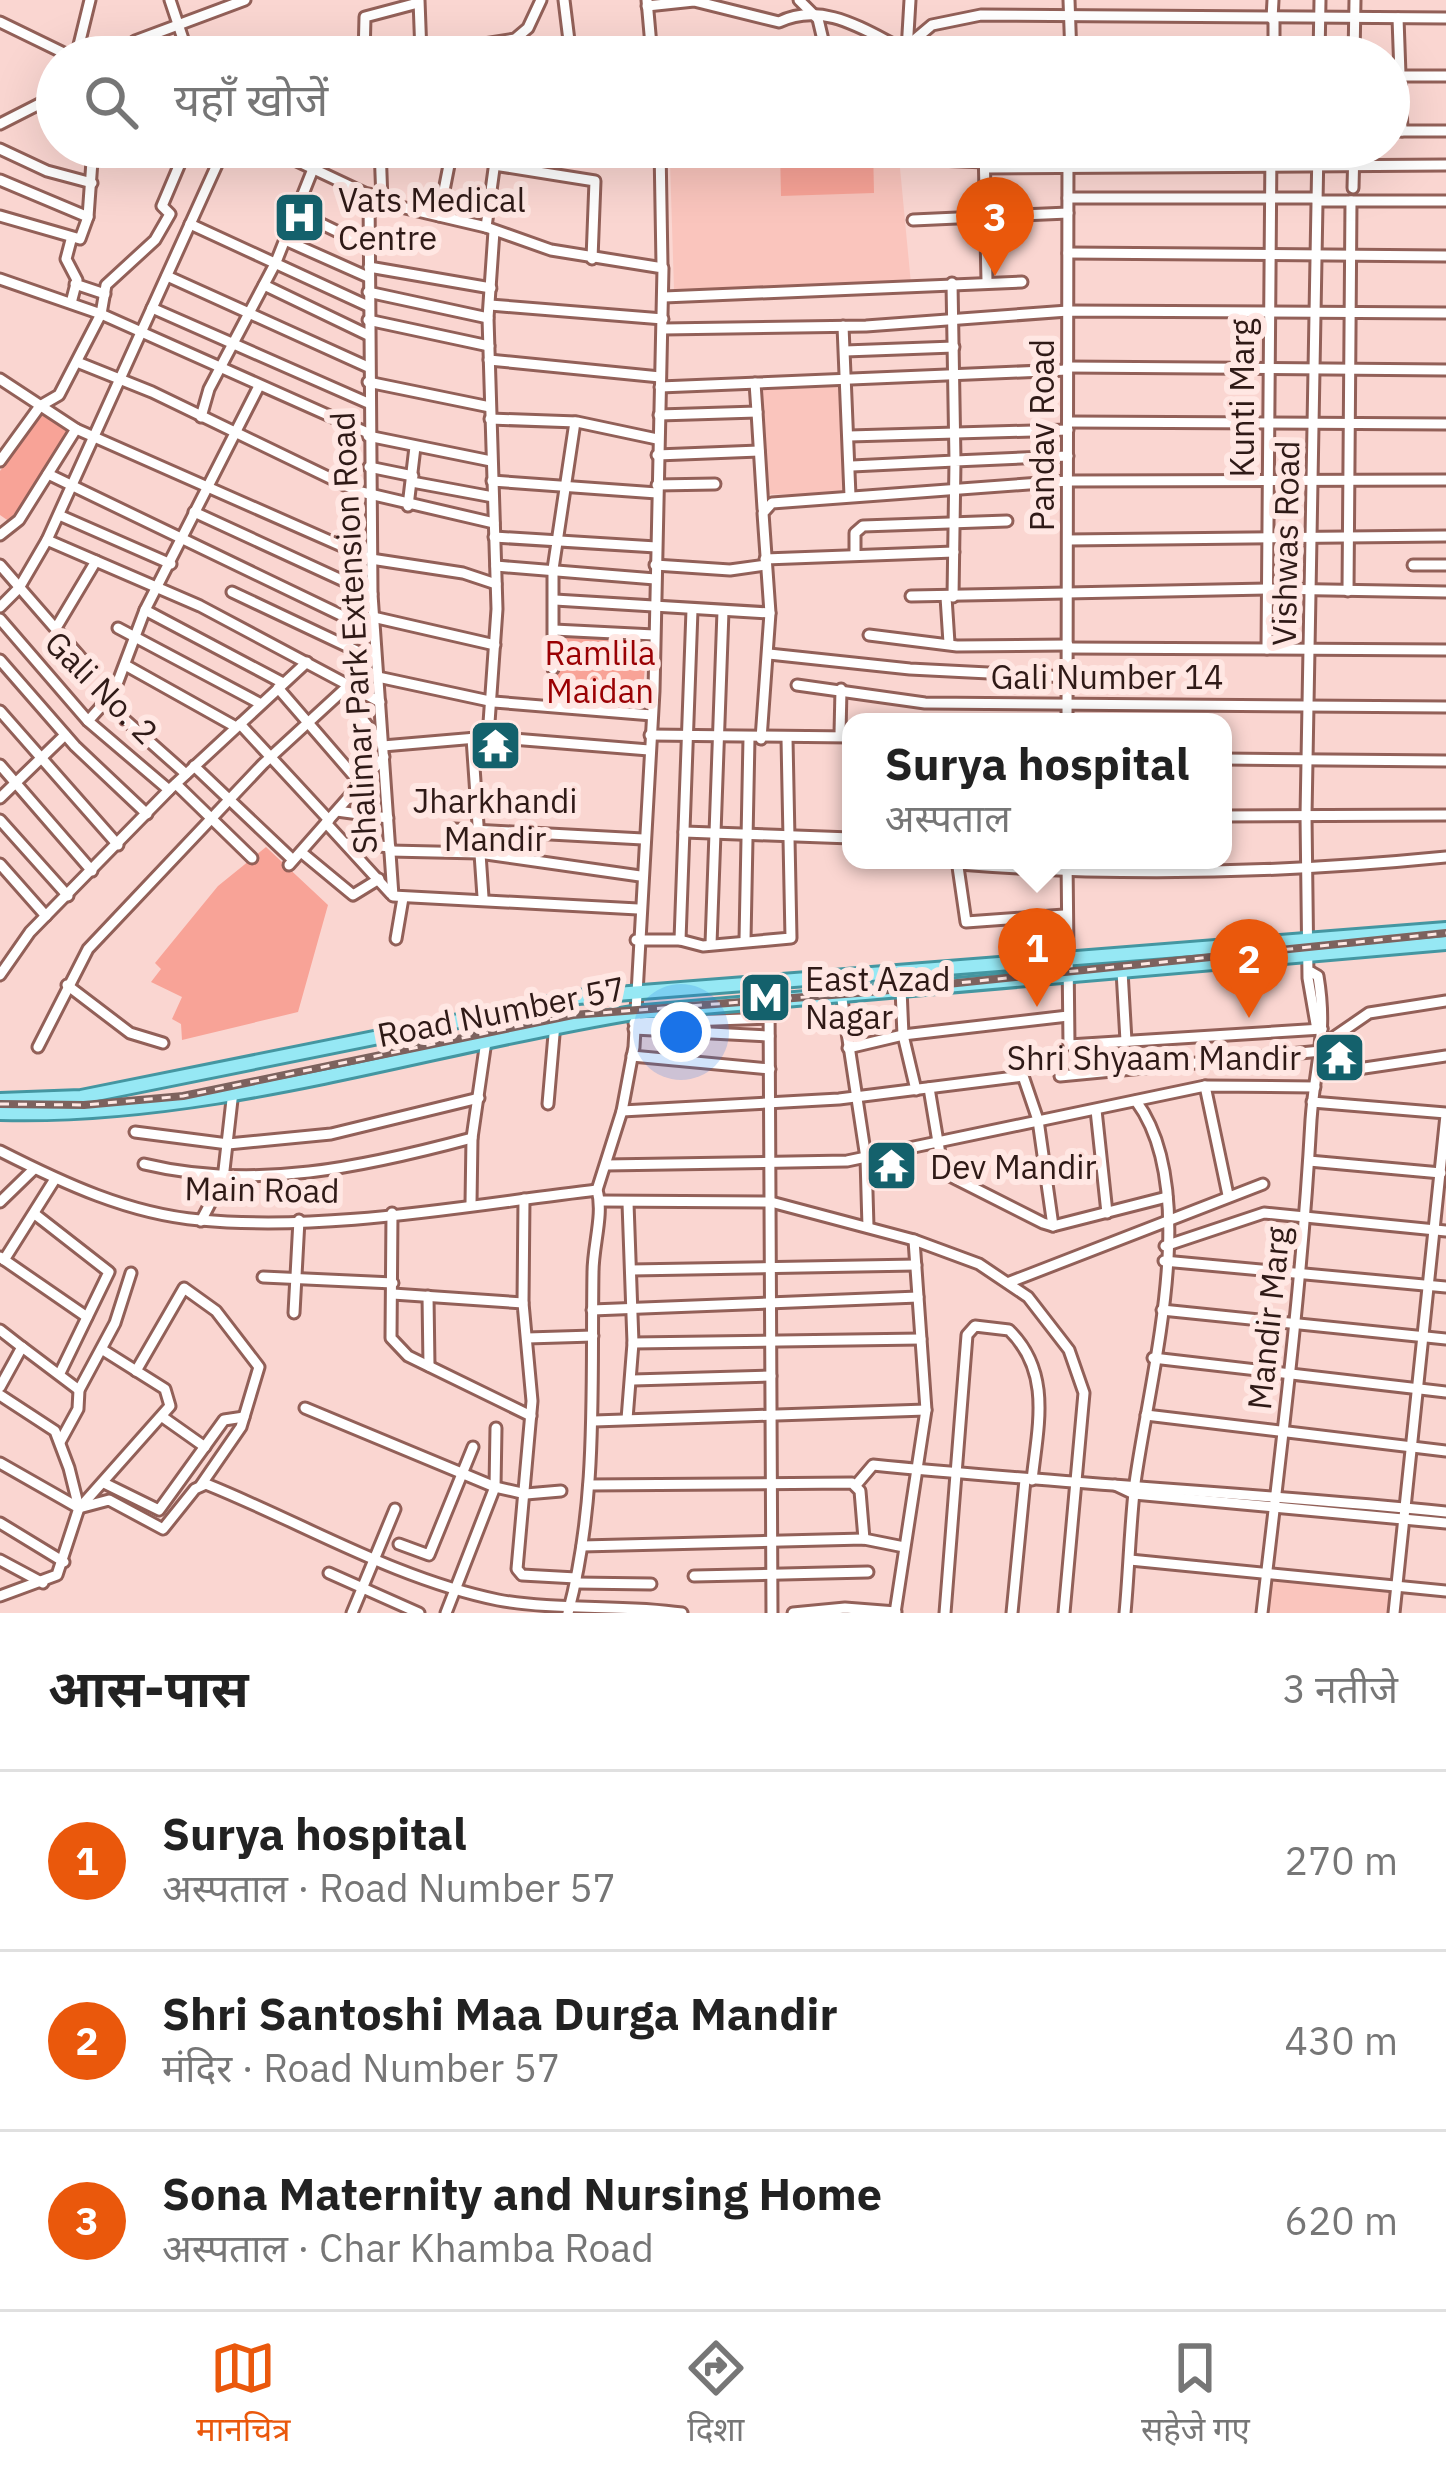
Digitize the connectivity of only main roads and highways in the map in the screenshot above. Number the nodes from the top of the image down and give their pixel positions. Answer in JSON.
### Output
{"nodes":[{"id":1,"x":1446,"y":929,"type":"edge"},
{"id":2,"x":1307,"y":939,"type":"junction"},
{"id":3,"x":1446,"y":943,"type":"edge"},
{"id":4,"x":0,"y":1100,"type":"edge"},
{"id":5,"x":0,"y":1113,"type":"edge"}],
"edges":[{"from":1,"to":2,"type":"main road","name":"Road Number 57"},
{"from":2,"to":3,"type":"main road","name":"Road Number 57"},
{"from":2,"to":4,"type":"main road","name":"Road Number 57"},
{"from":2,"to":5,"type":"main road","name":"Road Number 57"}]}
